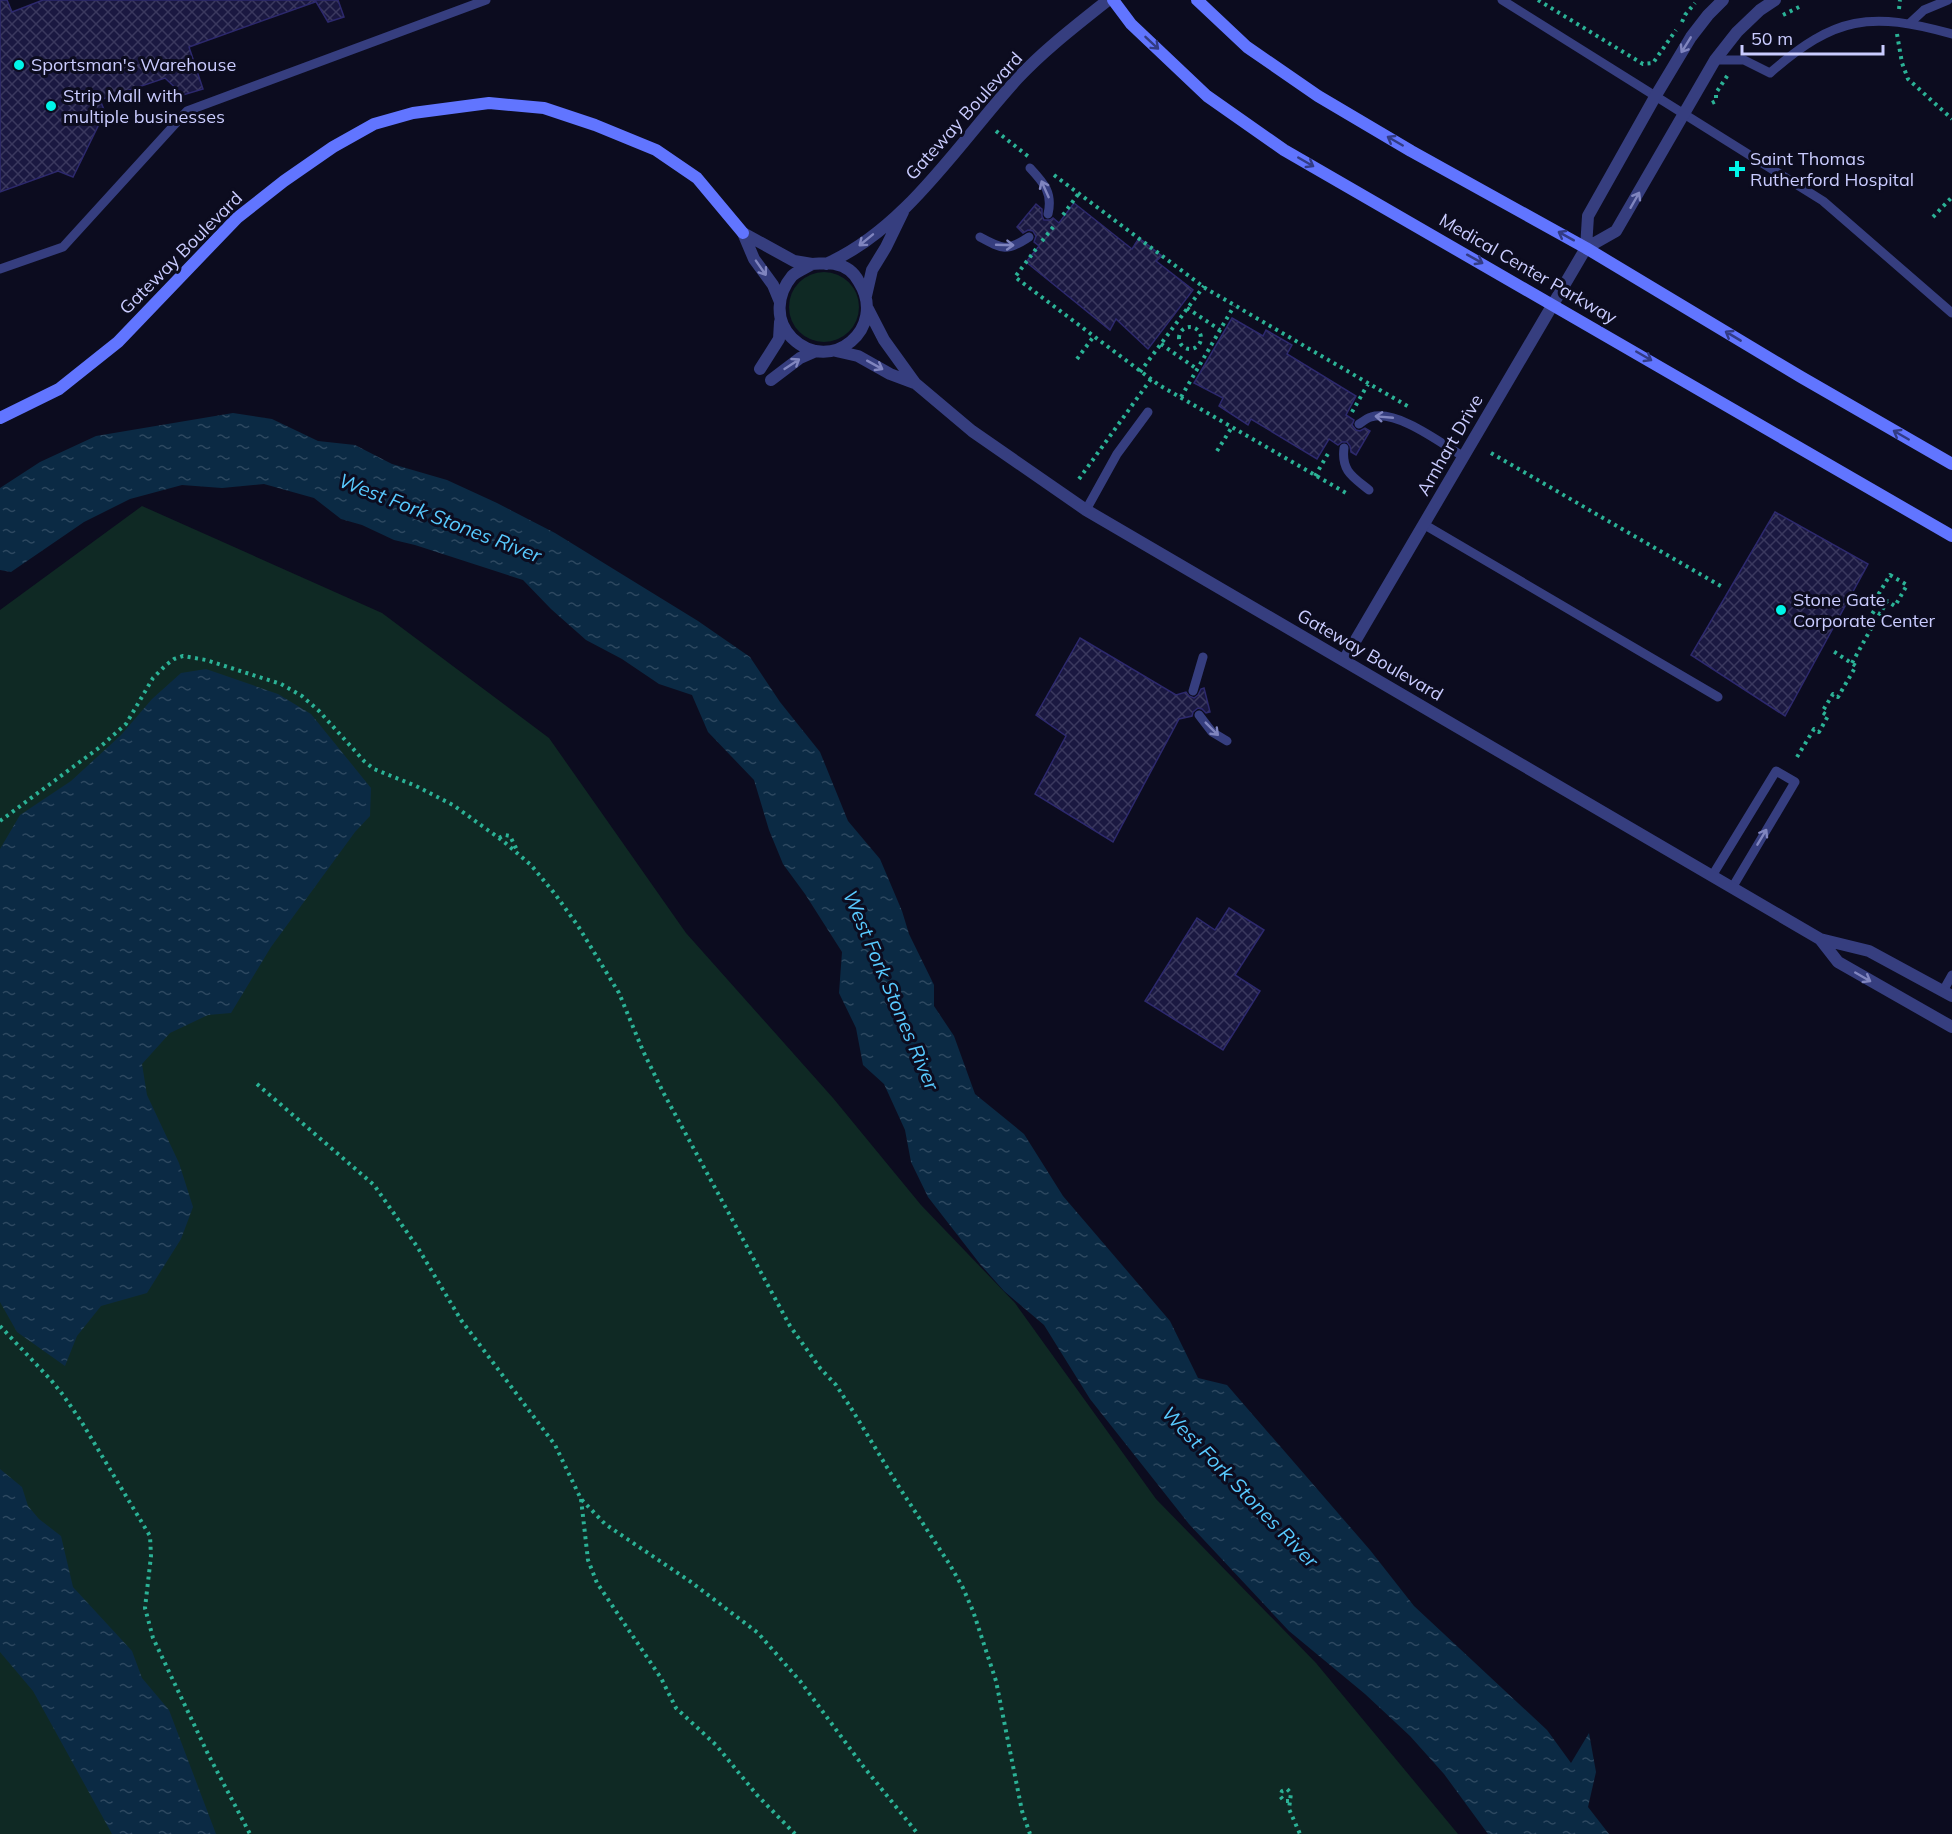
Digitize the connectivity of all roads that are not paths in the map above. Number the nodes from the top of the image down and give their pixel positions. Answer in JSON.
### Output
{"nodes":[{"id":1,"x":486,"y":0,"type":"edge"},
{"id":2,"x":1110,"y":0,"type":"edge"},
{"id":3,"x":1197,"y":0,"type":"edge"},
{"id":4,"x":1502,"y":0,"type":"edge"},
{"id":5,"x":1723,"y":0,"type":"edge"},
{"id":6,"x":1775,"y":0,"type":"edge"},
{"id":7,"x":1948,"y":0,"type":"edge"},
{"id":8,"x":1925,"y":4,"type":"edge"},
{"id":9,"x":1910,"y":23,"type":"junction"},
{"id":10,"x":1952,"y":34,"type":"edge"},
{"id":11,"x":1715,"y":60,"type":"junction"},
{"id":12,"x":1654,"y":97,"type":"junction"},
{"id":13,"x":1684,"y":114,"type":"junction"},
{"id":14,"x":1032,"y":165,"type":"road end"},
{"id":15,"x":904,"y":211,"type":"junction"},
{"id":16,"x":1048,"y":214,"type":"dead end"},
{"id":17,"x":743,"y":233,"type":"junction"},
{"id":18,"x":980,"y":237,"type":"dead end"},
{"id":19,"x":1029,"y":237,"type":"dead end"},
{"id":20,"x":1586,"y":248,"type":"junction"},
{"id":21,"x":812,"y":264,"type":"junction"},
{"id":22,"x":826,"y":264,"type":"junction"},
{"id":23,"x":0,"y":269,"type":"edge"},
{"id":24,"x":866,"y":296,"type":"junction"},
{"id":25,"x":780,"y":302,"type":"junction"},
{"id":26,"x":1552,"y":303,"type":"junction"},
{"id":27,"x":868,"y":309,"type":"junction"},
{"id":28,"x":1952,"y":314,"type":"edge"},
{"id":29,"x":781,"y":318,"type":"junction"},
{"id":30,"x":816,"y":351,"type":"junction"},
{"id":31,"x":833,"y":351,"type":"junction"},
{"id":32,"x":760,"y":369,"type":"dead end"},
{"id":33,"x":771,"y":381,"type":"dead end"},
{"id":34,"x":915,"y":383,"type":"junction"},
{"id":35,"x":1148,"y":412,"type":"dead end"},
{"id":36,"x":0,"y":418,"type":"edge"},
{"id":37,"x":1359,"y":424,"type":"dead end"},
{"id":38,"x":1344,"y":448,"type":"dead end"},
{"id":39,"x":1464,"y":457,"type":"junction"},
{"id":40,"x":1952,"y":464,"type":"edge"},
{"id":41,"x":1369,"y":490,"type":"dead end"},
{"id":42,"x":1086,"y":510,"type":"junction"},
{"id":43,"x":1425,"y":525,"type":"junction"},
{"id":44,"x":1952,"y":536,"type":"edge"},
{"id":45,"x":1203,"y":657,"type":"dead end"},
{"id":46,"x":1344,"y":660,"type":"junction"},
{"id":47,"x":1193,"y":691,"type":"dead end"},
{"id":48,"x":1718,"y":698,"type":"dead end"},
{"id":49,"x":1199,"y":714,"type":"dead end"},
{"id":50,"x":1227,"y":741,"type":"dead end"},
{"id":51,"x":1712,"y":876,"type":"junction"},
{"id":52,"x":1732,"y":888,"type":"junction"},
{"id":53,"x":1820,"y":939,"type":"junction"},
{"id":54,"x":1952,"y":975,"type":"edge"},
{"id":55,"x":1948,"y":994,"type":"edge"},
{"id":56,"x":1952,"y":1027,"type":"edge"}],
"edges":[{"from":1,"to":23,"type":"lane"},
{"from":2,"to":15,"type":"street","name":"Gateway Boulevard"},
{"from":2,"to":26,"type":"main road","name":"Medical Center Parkway","one_way":true},
{"from":20,"to":3,"type":"main road","one_way":true},
{"from":4,"to":12,"type":"lane"},
{"from":5,"to":12,"type":"street","name":"Arnhart Drive","one_way":true},
{"from":6,"to":11,"type":"street","name":"Arnhart Drive"},
{"from":7,"to":8,"type":"lane"},
{"from":8,"to":9,"type":"lane"},
{"from":9,"to":10,"type":"lane"},
{"from":9,"to":11,"type":"lane"},
{"from":11,"to":13,"type":"street","name":"Arnhart Drive"},
{"from":12,"to":13,"type":"lane"},
{"from":12,"to":20,"type":"street","name":"Arnhart Drive"},
{"from":20,"to":13,"type":"street","name":"Arnhart Drive","one_way":true},
{"from":13,"to":28,"type":"lane"},
{"from":16,"to":14,"type":"lane","one_way":true},
{"from":15,"to":22,"type":"street","one_way":true},
{"from":15,"to":24,"type":"street"},
{"from":17,"to":21,"type":"street"},
{"from":17,"to":25,"type":"street","one_way":true},
{"from":17,"to":36,"type":"main road","name":"Gateway Boulevard"},
{"from":18,"to":19,"type":"lane","one_way":true},
{"from":20,"to":26,"type":"street","name":"Arnhart Drive"},
{"from":40,"to":20,"type":"main road","one_way":true},
{"from":21,"to":22,"type":"street"},
{"from":21,"to":25,"type":"street"},
{"from":22,"to":24,"type":"street"},
{"from":24,"to":27,"type":"street"},
{"from":25,"to":29,"type":"street"},
{"from":26,"to":39,"type":"street","name":"Arnhart Drive"},
{"from":26,"to":44,"type":"main road","name":"Medical Center Parkway","one_way":true},
{"from":27,"to":31,"type":"street"},
{"from":27,"to":34,"type":"street"},
{"from":29,"to":30,"type":"street"},
{"from":29,"to":32,"type":"street"},
{"from":30,"to":31,"type":"street"},
{"from":33,"to":30,"type":"street","one_way":true},
{"from":31,"to":34,"type":"street","one_way":true},
{"from":34,"to":42,"type":"street","name":"Gateway Boulevard"},
{"from":35,"to":42,"type":"lane"},
{"from":39,"to":37,"type":"lane","one_way":true},
{"from":38,"to":41,"type":"lane"},
{"from":39,"to":43,"type":"street","name":"Arnhart Drive"},
{"from":42,"to":46,"type":"street","name":"Gateway Boulevard"},
{"from":43,"to":46,"type":"street","name":"Arnhart Drive"},
{"from":43,"to":48,"type":"lane"},
{"from":45,"to":47,"type":"lane"},
{"from":46,"to":51,"type":"street","name":"Gateway Boulevard"},
{"from":49,"to":50,"type":"lane","one_way":true},
{"from":51,"to":52,"type":"street","name":"Gateway Boulevard"},
{"from":52,"to":51,"type":"lane","one_way":true},
{"from":52,"to":53,"type":"street","name":"Gateway Boulevard"},
{"from":53,"to":55,"type":"street","name":"Gateway Boulevard"},
{"from":53,"to":56,"type":"street","name":"Gateway Boulevard","one_way":true},
{"from":54,"to":55,"type":"lane"}]}
